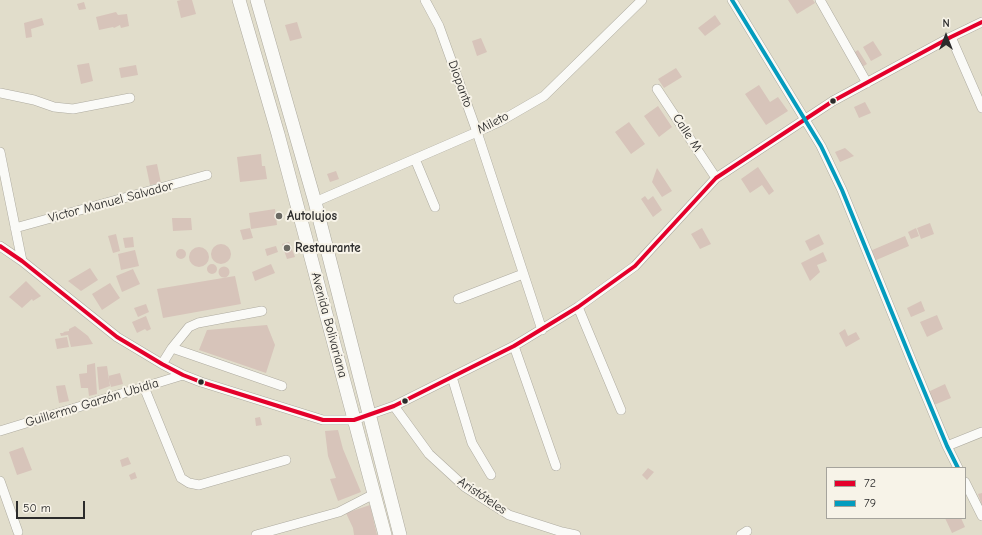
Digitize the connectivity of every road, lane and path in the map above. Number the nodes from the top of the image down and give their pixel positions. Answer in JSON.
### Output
{"nodes":[{"id":1,"x":239,"y":0,"type":"edge"},
{"id":2,"x":257,"y":0,"type":"edge"},
{"id":3,"x":425,"y":0,"type":"edge"},
{"id":4,"x":642,"y":0,"type":"edge"},
{"id":5,"x":732,"y":0,"type":"edge"},
{"id":6,"x":820,"y":0,"type":"edge"},
{"id":7,"x":982,"y":22,"type":"edge"},
{"id":8,"x":951,"y":37,"type":"junction"},
{"id":9,"x":867,"y":83,"type":"junction"},
{"id":10,"x":657,"y":89,"type":"dead end"},
{"id":11,"x":0,"y":94,"type":"edge"},
{"id":12,"x":130,"y":98,"type":"dead end"},
{"id":13,"x":982,"y":108,"type":"edge"},
{"id":14,"x":805,"y":118,"type":"junction"},
{"id":15,"x":477,"y":132,"type":"junction"},
{"id":16,"x":0,"y":152,"type":"edge"},
{"id":17,"x":415,"y":159,"type":"junction"},
{"id":18,"x":208,"y":176,"type":"dead end"},
{"id":19,"x":716,"y":178,"type":"junction"},
{"id":20,"x":315,"y":202,"type":"junction"},
{"id":21,"x":435,"y":207,"type":"dead end"},
{"id":22,"x":15,"y":228,"type":"junction"},
{"id":23,"x":2,"y":249,"type":"edge"},
{"id":24,"x":22,"y":260,"type":"junction"},
{"id":25,"x":523,"y":274,"type":"junction"},
{"id":26,"x":458,"y":299,"type":"dead end"},
{"id":27,"x":578,"y":307,"type":"junction"},
{"id":28,"x":262,"y":311,"type":"dead end"},
{"id":29,"x":542,"y":330,"type":"junction"},
{"id":30,"x":514,"y":346,"type":"junction"},
{"id":31,"x":172,"y":348,"type":"junction"},
{"id":32,"x":162,"y":364,"type":"junction"},
{"id":33,"x":183,"y":375,"type":"junction"},
{"id":34,"x":452,"y":377,"type":"junction"},
{"id":35,"x":282,"y":386,"type":"dead end"},
{"id":36,"x":144,"y":387,"type":"junction"},
{"id":37,"x":394,"y":406,"type":"junction"},
{"id":38,"x":621,"y":410,"type":"dead end"},
{"id":39,"x":369,"y":415,"type":"junction"},
{"id":40,"x":354,"y":420,"type":"junction"},
{"id":41,"x":0,"y":431,"type":"edge"},
{"id":42,"x":982,"y":432,"type":"edge"},
{"id":43,"x":947,"y":446,"type":"junction"},
{"id":44,"x":286,"y":460,"type":"dead end"},
{"id":45,"x":556,"y":466,"type":"dead end"},
{"id":46,"x":958,"y":467,"type":"edge"},
{"id":47,"x":491,"y":475,"type":"dead end"},
{"id":48,"x":0,"y":481,"type":"edge"},
{"id":49,"x":966,"y":484,"type":"edge"},
{"id":50,"x":374,"y":494,"type":"junction"},
{"id":51,"x":982,"y":516,"type":"edge"},
{"id":52,"x":288,"y":531,"type":"edge"},
{"id":53,"x":18,"y":532,"type":"dead end"},
{"id":54,"x":256,"y":535,"type":"edge"},
{"id":55,"x":385,"y":535,"type":"edge"},
{"id":56,"x":400,"y":535,"type":"edge"},
{"id":57,"x":576,"y":535,"type":"edge"}],
"edges":[{"from":1,"to":40,"type":"highway","name":"Avenida Bolivariana"},
{"from":2,"to":20,"type":"highway","name":"Avenida Bolivariana"},
{"from":3,"to":15,"type":"street","name":"Diopanto"},
{"from":4,"to":15,"type":"street","name":"Mileto"},
{"from":5,"to":14,"type":"street"},
{"from":6,"to":9,"type":"street"},
{"from":7,"to":8,"type":"street"},
{"from":8,"to":9,"type":"street"},
{"from":8,"to":13,"type":"street"},
{"from":9,"to":14,"type":"street"},
{"from":10,"to":19,"type":"street","name":"Calle M"},
{"from":11,"to":12,"type":"street"},
{"from":14,"to":19,"type":"street"},
{"from":14,"to":43,"type":"street"},
{"from":15,"to":17,"type":"street","name":"Mileto"},
{"from":15,"to":25,"type":"street","name":"Diopanto"},
{"from":16,"to":22,"type":"street"},
{"from":17,"to":20,"type":"street","name":"Mileto"},
{"from":17,"to":21,"type":"street"},
{"from":18,"to":22,"type":"street","name":"Victor Manuel Salvador"},
{"from":19,"to":27,"type":"street"},
{"from":20,"to":39,"type":"highway","name":"Avenida Bolivariana"},
{"from":22,"to":24,"type":"street"},
{"from":23,"to":24,"type":"street"},
{"from":24,"to":32,"type":"street"},
{"from":25,"to":26,"type":"street"},
{"from":25,"to":29,"type":"street","name":"Diopanto"},
{"from":27,"to":29,"type":"street"},
{"from":27,"to":38,"type":"street"},
{"from":28,"to":31,"type":"street"},
{"from":29,"to":30,"type":"street"},
{"from":30,"to":34,"type":"street"},
{"from":30,"to":45,"type":"street"},
{"from":31,"to":32,"type":"street"},
{"from":31,"to":35,"type":"street"},
{"from":32,"to":33,"type":"street"},
{"from":33,"to":36,"type":"street","name":"Guillermo Garzón Ubidia"},
{"from":33,"to":40,"type":"street"},
{"from":34,"to":37,"type":"street"},
{"from":34,"to":47,"type":"street"},
{"from":36,"to":41,"type":"street","name":"Guillermo Garzón Ubidia"},
{"from":36,"to":44,"type":"street"},
{"from":37,"to":39,"type":"street"},
{"from":37,"to":57,"type":"street","name":"Aristóteles"},
{"from":39,"to":40,"type":"street"},
{"from":39,"to":56,"type":"highway","name":"Avenida Bolivariana"},
{"from":40,"to":50,"type":"highway","name":"Avenida Bolivariana"},
{"from":42,"to":43,"type":"street"},
{"from":43,"to":46,"type":"street"},
{"from":48,"to":53,"type":"street"},
{"from":49,"to":51,"type":"street"},
{"from":50,"to":52,"type":"street"},
{"from":50,"to":55,"type":"highway","name":"Avenida Bolivariana"},
{"from":52,"to":54,"type":"street"}]}
